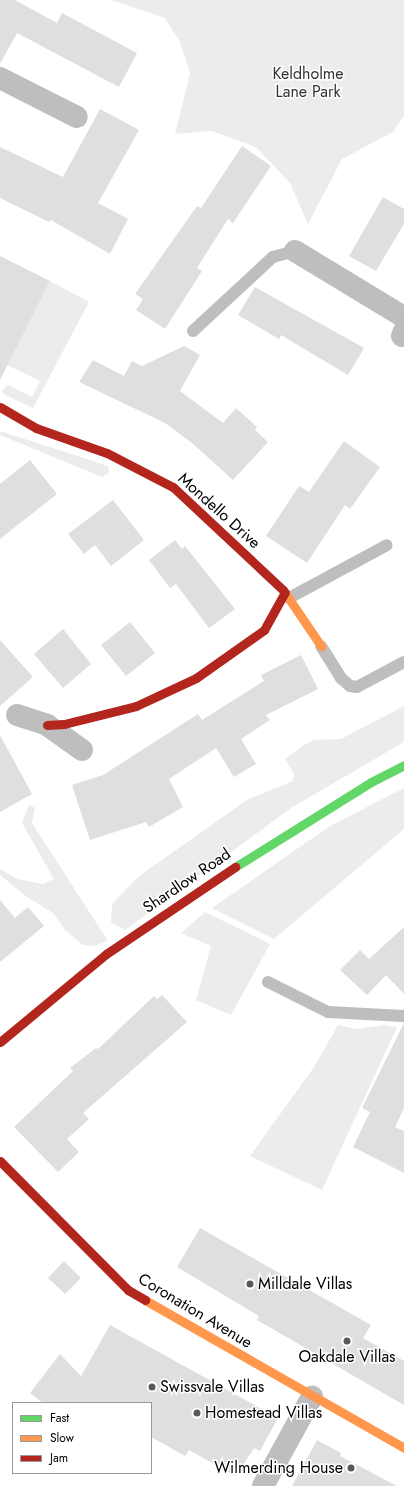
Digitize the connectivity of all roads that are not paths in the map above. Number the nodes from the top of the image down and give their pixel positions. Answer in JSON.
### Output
{"nodes":[{"id":1,"x":0,"y":78,"type":"edge"},
{"id":2,"x":77,"y":117,"type":"dead end"},
{"id":3,"x":295,"y":251,"type":"joint"},
{"id":4,"x":402,"y":320,"type":"edge"},
{"id":5,"x":194,"y":331,"type":"dead end"},
{"id":6,"x":0,"y":408,"type":"edge"},
{"id":7,"x":387,"y":545,"type":"dead end"},
{"id":8,"x":287,"y":595,"type":"junction"},
{"id":9,"x":321,"y":646,"type":"joint"},
{"id":10,"x":404,"y":662,"type":"edge"},
{"id":11,"x":17,"y":714,"type":"dead end"},
{"id":12,"x":47,"y":725,"type":"junction"},
{"id":13,"x":82,"y":750,"type":"dead end"},
{"id":14,"x":404,"y":765,"type":"edge"},
{"id":15,"x":268,"y":982,"type":"dead end"},
{"id":16,"x":404,"y":1016,"type":"edge"},
{"id":17,"x":0,"y":1042,"type":"edge"},
{"id":18,"x":0,"y":1161,"type":"edge"},
{"id":19,"x":312,"y":1397,"type":"junction"},
{"id":20,"x":404,"y":1448,"type":"edge"},
{"id":21,"x":263,"y":1486,"type":"edge"}],
"edges":[{"from":1,"to":2,"type":"street"},
{"from":3,"to":4,"type":"street"},
{"from":3,"to":5,"type":"lane"},
{"from":6,"to":8,"type":"street","name":"Mondello Drive"},
{"from":7,"to":8,"type":"lane"},
{"from":8,"to":9,"type":"street","name":"Mondello Drive"},
{"from":8,"to":12,"type":"street"},
{"from":9,"to":10,"type":"lane"},
{"from":11,"to":12,"type":"street"},
{"from":12,"to":13,"type":"street"},
{"from":14,"to":17,"type":"street","name":"Shardlow Road"},
{"from":15,"to":16,"type":"lane"},
{"from":18,"to":19,"type":"street","name":"Coronation Avenue"},
{"from":19,"to":20,"type":"street","name":"Coronation Avenue"},
{"from":19,"to":21,"type":"street"}]}
